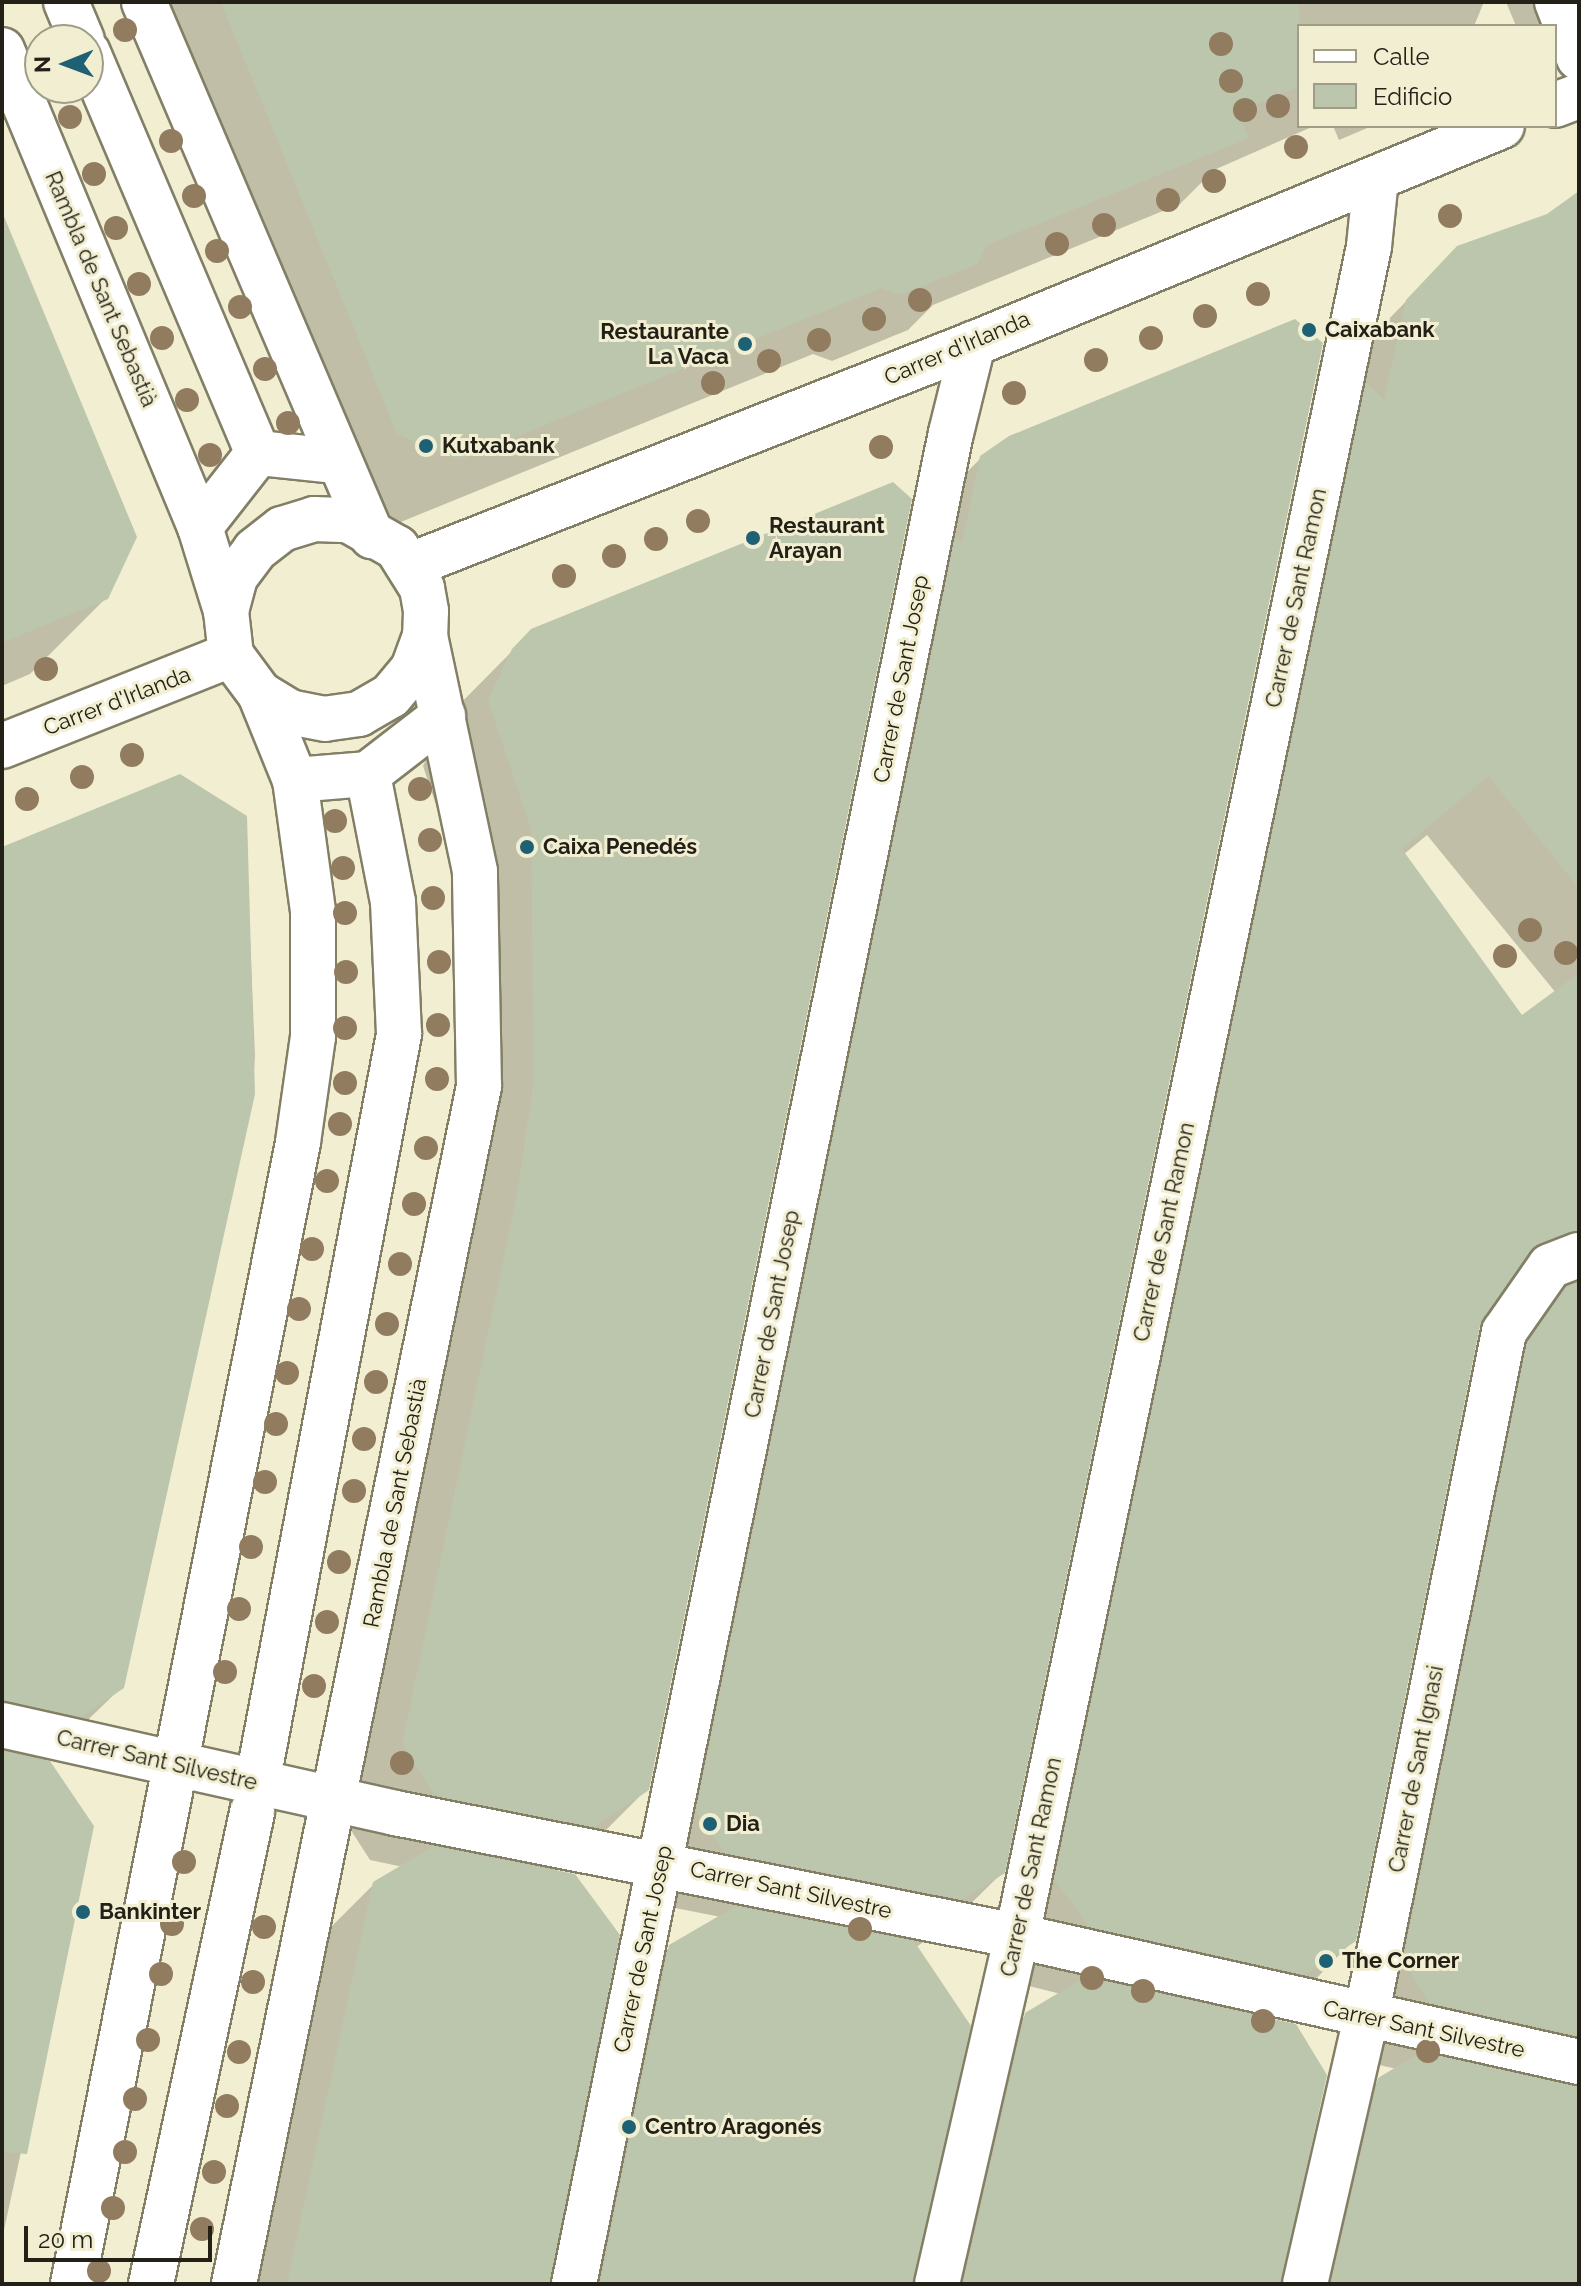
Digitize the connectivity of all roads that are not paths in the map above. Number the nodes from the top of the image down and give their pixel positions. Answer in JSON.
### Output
{"nodes":[{"id":1,"x":66,"y":2,"type":"edge"},
{"id":2,"x":144,"y":2,"type":"edge"},
{"id":3,"x":1557,"y":2,"type":"edge"},
{"id":4,"x":75,"y":24,"type":"edge"},
{"id":5,"x":2,"y":50,"type":"edge"},
{"id":6,"x":1579,"y":58,"type":"edge"},
{"id":7,"x":104,"y":91,"type":"edge"},
{"id":8,"x":1579,"y":96,"type":"edge"},
{"id":9,"x":1557,"y":104,"type":"edge"},
{"id":10,"x":1497,"y":128,"type":"edge"},
{"id":11,"x":1376,"y":178,"type":"junction"},
{"id":12,"x":973,"y":344,"type":"junction"},
{"id":13,"x":258,"y":453,"type":"junction"},
{"id":14,"x":336,"y":461,"type":"junction"},
{"id":15,"x":200,"y":527,"type":"junction"},
{"id":16,"x":372,"y":536,"type":"junction"},
{"id":17,"x":411,"y":565,"type":"junction"},
{"id":18,"x":226,"y":611,"type":"junction"},
{"id":19,"x":425,"y":636,"type":"junction"},
{"id":20,"x":231,"y":655,"type":"junction"},
{"id":21,"x":260,"y":694,"type":"junction"},
{"id":22,"x":443,"y":716,"type":"junction"},
{"id":23,"x":2,"y":746,"type":"edge"},
{"id":24,"x":368,"y":774,"type":"junction"},
{"id":25,"x":295,"y":780,"type":"junction"},
{"id":26,"x":1565,"y":1261,"type":"edge"},
{"id":27,"x":2,"y":1725,"type":"edge"},
{"id":28,"x":262,"y":1758,"type":"dead end"},
{"id":29,"x":174,"y":1763,"type":"junction"},
{"id":30,"x":335,"y":1799,"type":"junction"},
{"id":31,"x":252,"y":1812,"type":"dead end"},
{"id":32,"x":661,"y":1864,"type":"junction"},
{"id":33,"x":1017,"y":1936,"type":"junction"},
{"id":34,"x":1366,"y":2017,"type":"junction"},
{"id":35,"x":1579,"y":2062,"type":"edge"},
{"id":36,"x":73,"y":2284,"type":"edge"},
{"id":37,"x":151,"y":2284,"type":"edge"},
{"id":38,"x":234,"y":2284,"type":"edge"},
{"id":39,"x":574,"y":2284,"type":"edge"},
{"id":40,"x":937,"y":2284,"type":"edge"},
{"id":41,"x":1305,"y":2284,"type":"edge"}],
"edges":[{"from":1,"to":4,"type":"street"},
{"from":2,"to":14,"type":"street"},
{"from":3,"to":6,"type":"street"},
{"from":5,"to":15,"type":"street","name":"Rambla de Sant Sebastià"},
{"from":7,"to":13,"type":"street"},
{"from":8,"to":9,"type":"street"},
{"from":10,"to":11,"type":"street","name":"Carrer d'Irlanda"},
{"from":11,"to":12,"type":"street","name":"Carrer d'Irlanda"},
{"from":11,"to":33,"type":"street","name":"Carrer de Sant Ramon"},
{"from":12,"to":17,"type":"street","name":"Carrer d'Irlanda"},
{"from":12,"to":32,"type":"street","name":"Carrer de Sant Josep"},
{"from":13,"to":14,"type":"street"},
{"from":13,"to":15,"type":"street"},
{"from":14,"to":16,"type":"street"},
{"from":15,"to":18,"type":"street","name":"Rambla de Sant Sebastià"},
{"from":16,"to":17,"type":"street"},
{"from":16,"to":18,"type":"street"},
{"from":17,"to":19,"type":"street"},
{"from":18,"to":20,"type":"street"},
{"from":19,"to":21,"type":"street"},
{"from":19,"to":22,"type":"street","name":"Rambla de Sant Sebastià"},
{"from":20,"to":21,"type":"street"},
{"from":20,"to":23,"type":"street","name":"Carrer d'Irlanda"},
{"from":21,"to":25,"type":"street"},
{"from":22,"to":24,"type":"street"},
{"from":22,"to":30,"type":"street","name":"Rambla de Sant Sebastià"},
{"from":24,"to":25,"type":"street"},
{"from":24,"to":28,"type":"street"},
{"from":25,"to":29,"type":"street"},
{"from":26,"to":34,"type":"street","name":"Carrer de Sant Ignasi"},
{"from":27,"to":29,"type":"street","name":"Carrer Sant Silvestre"},
{"from":29,"to":30,"type":"street","name":"Carrer Sant Silvestre"},
{"from":29,"to":36,"type":"street"},
{"from":30,"to":32,"type":"street","name":"Carrer Sant Silvestre"},
{"from":30,"to":38,"type":"street","name":"Rambla de Sant Sebastià"},
{"from":31,"to":37,"type":"street"},
{"from":32,"to":33,"type":"street","name":"Carrer Sant Silvestre"},
{"from":32,"to":39,"type":"street","name":"Carrer de Sant Josep"},
{"from":33,"to":34,"type":"street","name":"Carrer Sant Silvestre"},
{"from":33,"to":40,"type":"street","name":"Carrer de Sant Ramon"},
{"from":34,"to":35,"type":"street","name":"Carrer Sant Silvestre"},
{"from":34,"to":41,"type":"street","name":"Carrer de Sant Ignasi"}]}
